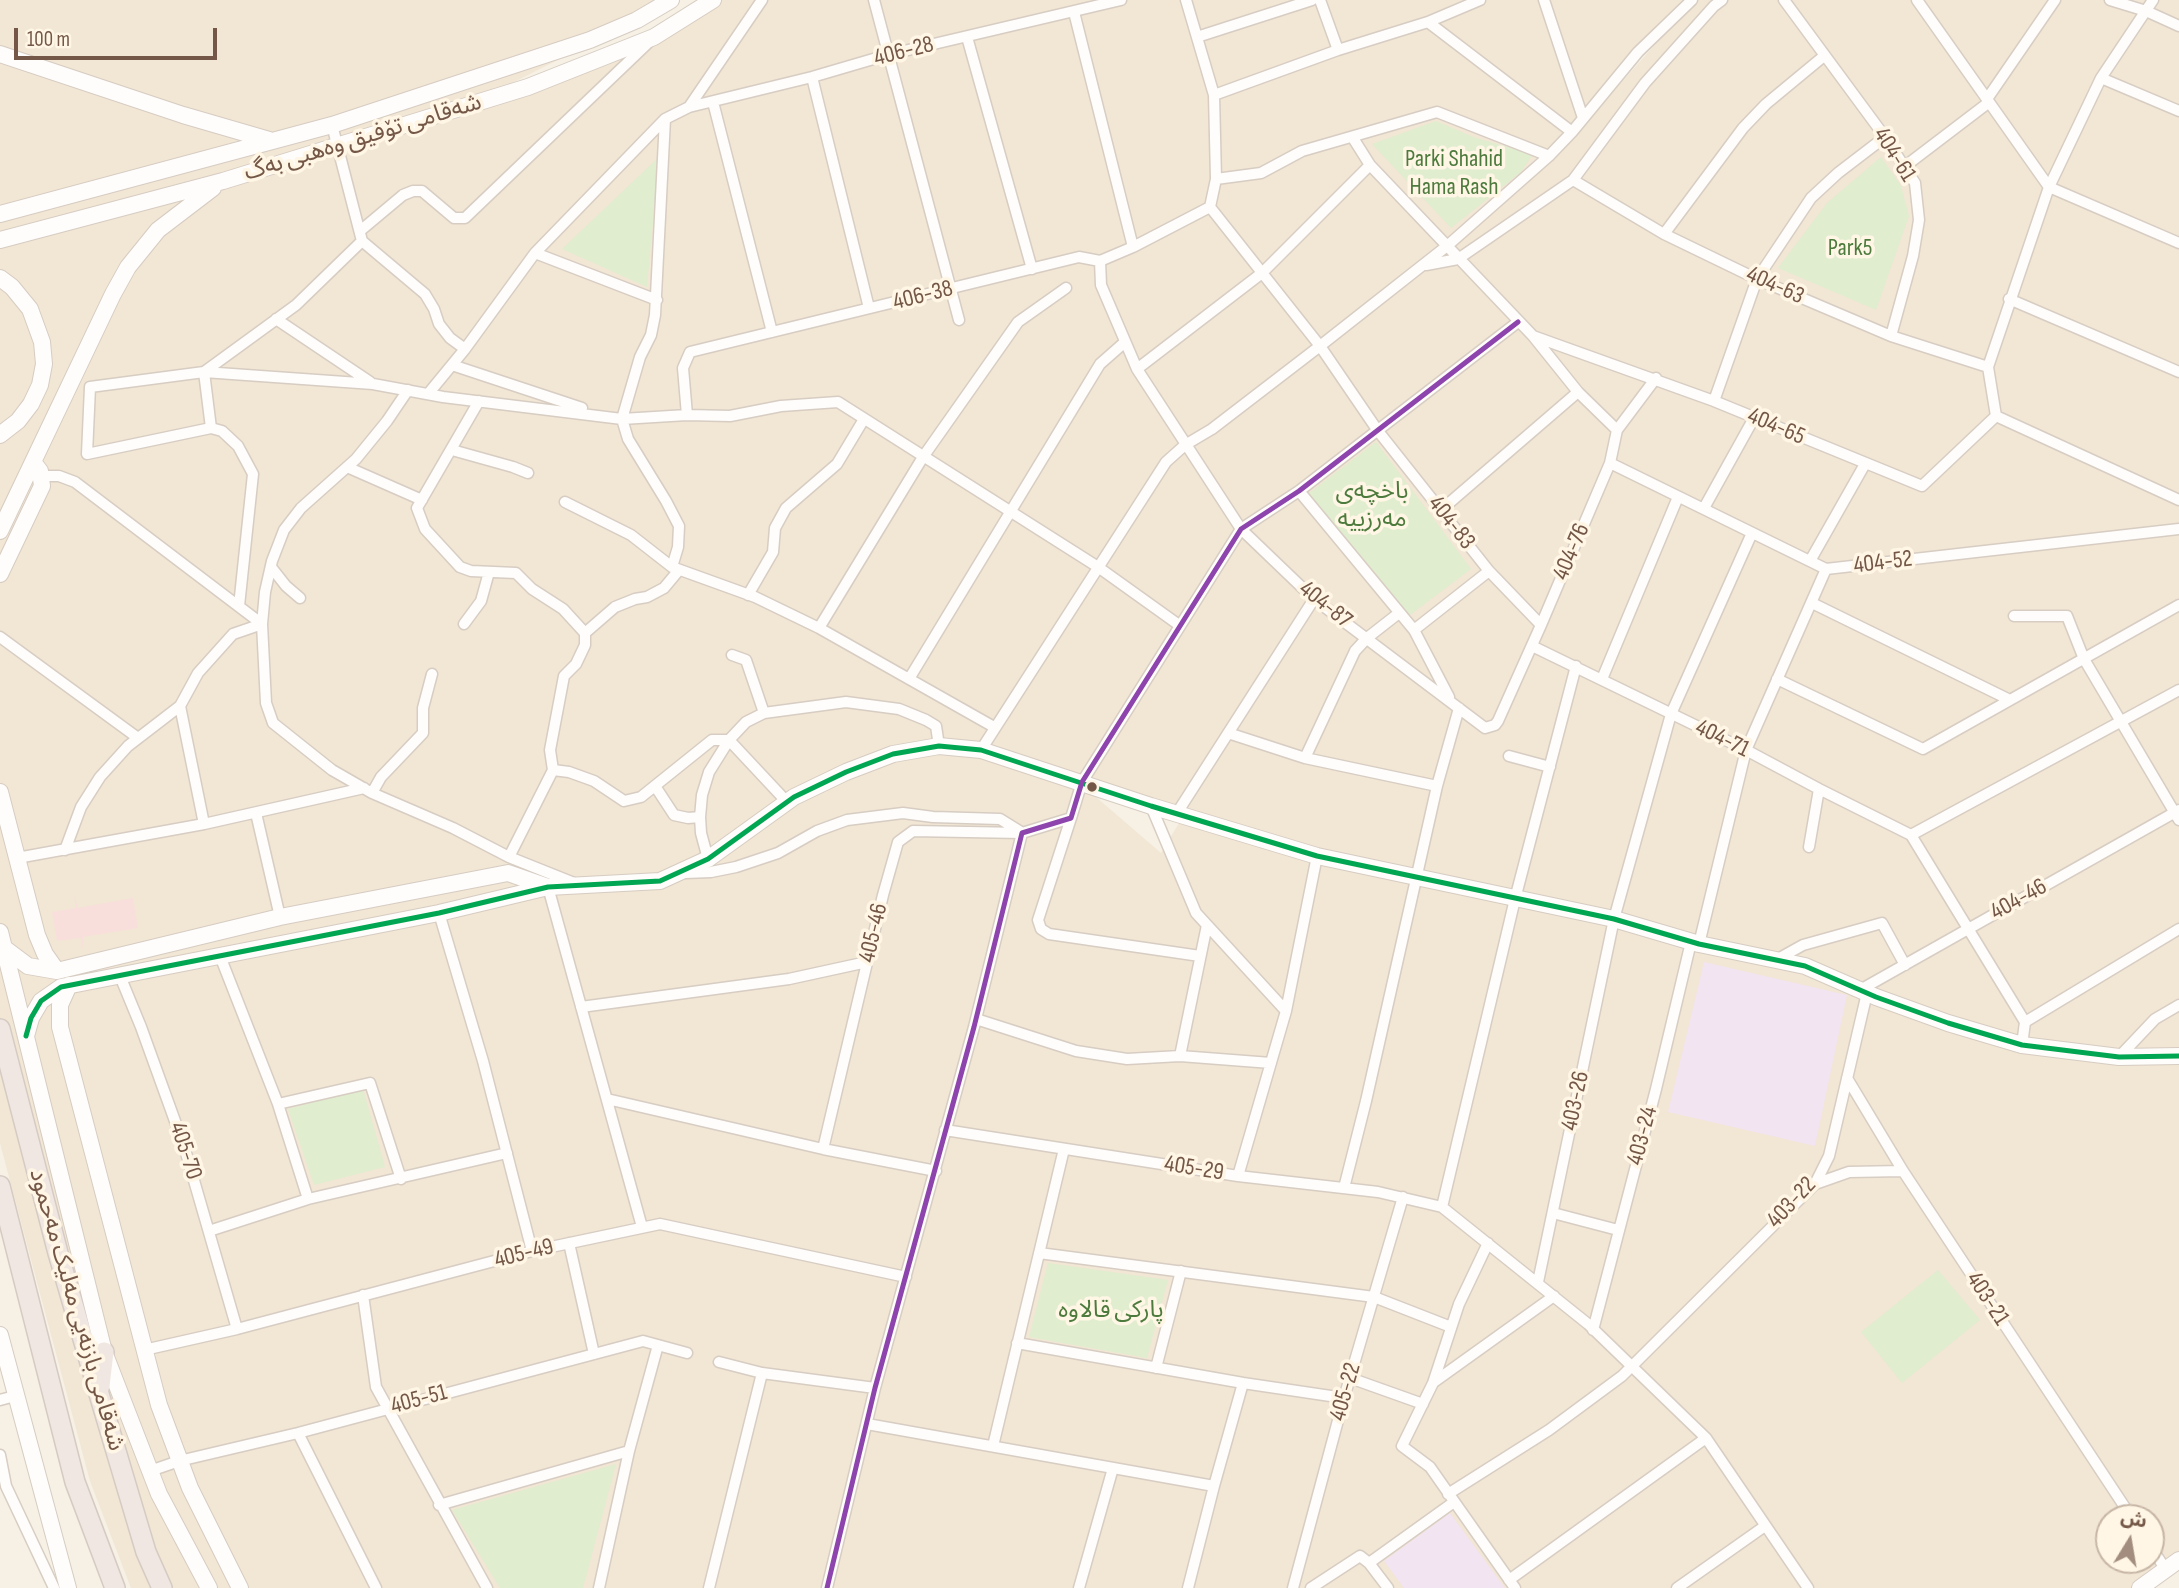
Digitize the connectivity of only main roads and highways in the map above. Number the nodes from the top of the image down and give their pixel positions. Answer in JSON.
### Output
{"nodes":[{"id":1,"x":0,"y":1029,"type":"edge"},
{"id":2,"x":0,"y":1186,"type":"edge"},
{"id":3,"x":104,"y":1352,"type":"road end"},
{"id":4,"x":99,"y":1394,"type":"junction"},
{"id":5,"x":115,"y":1588,"type":"edge"},
{"id":6,"x":162,"y":1588,"type":"edge"}],
"edges":[{"from":1,"to":4,"type":"highway","name":"شەقامی بازنەیی مەلیک مەحمود"},
{"from":2,"to":5,"type":"highway","name":"شەقامی بازنەیی مەلیک مەحمود"},
{"from":3,"to":4,"type":"highway"},
{"from":4,"to":6,"type":"highway","name":"شەقامی بازنەیی مەلیک مەحمود"}]}
